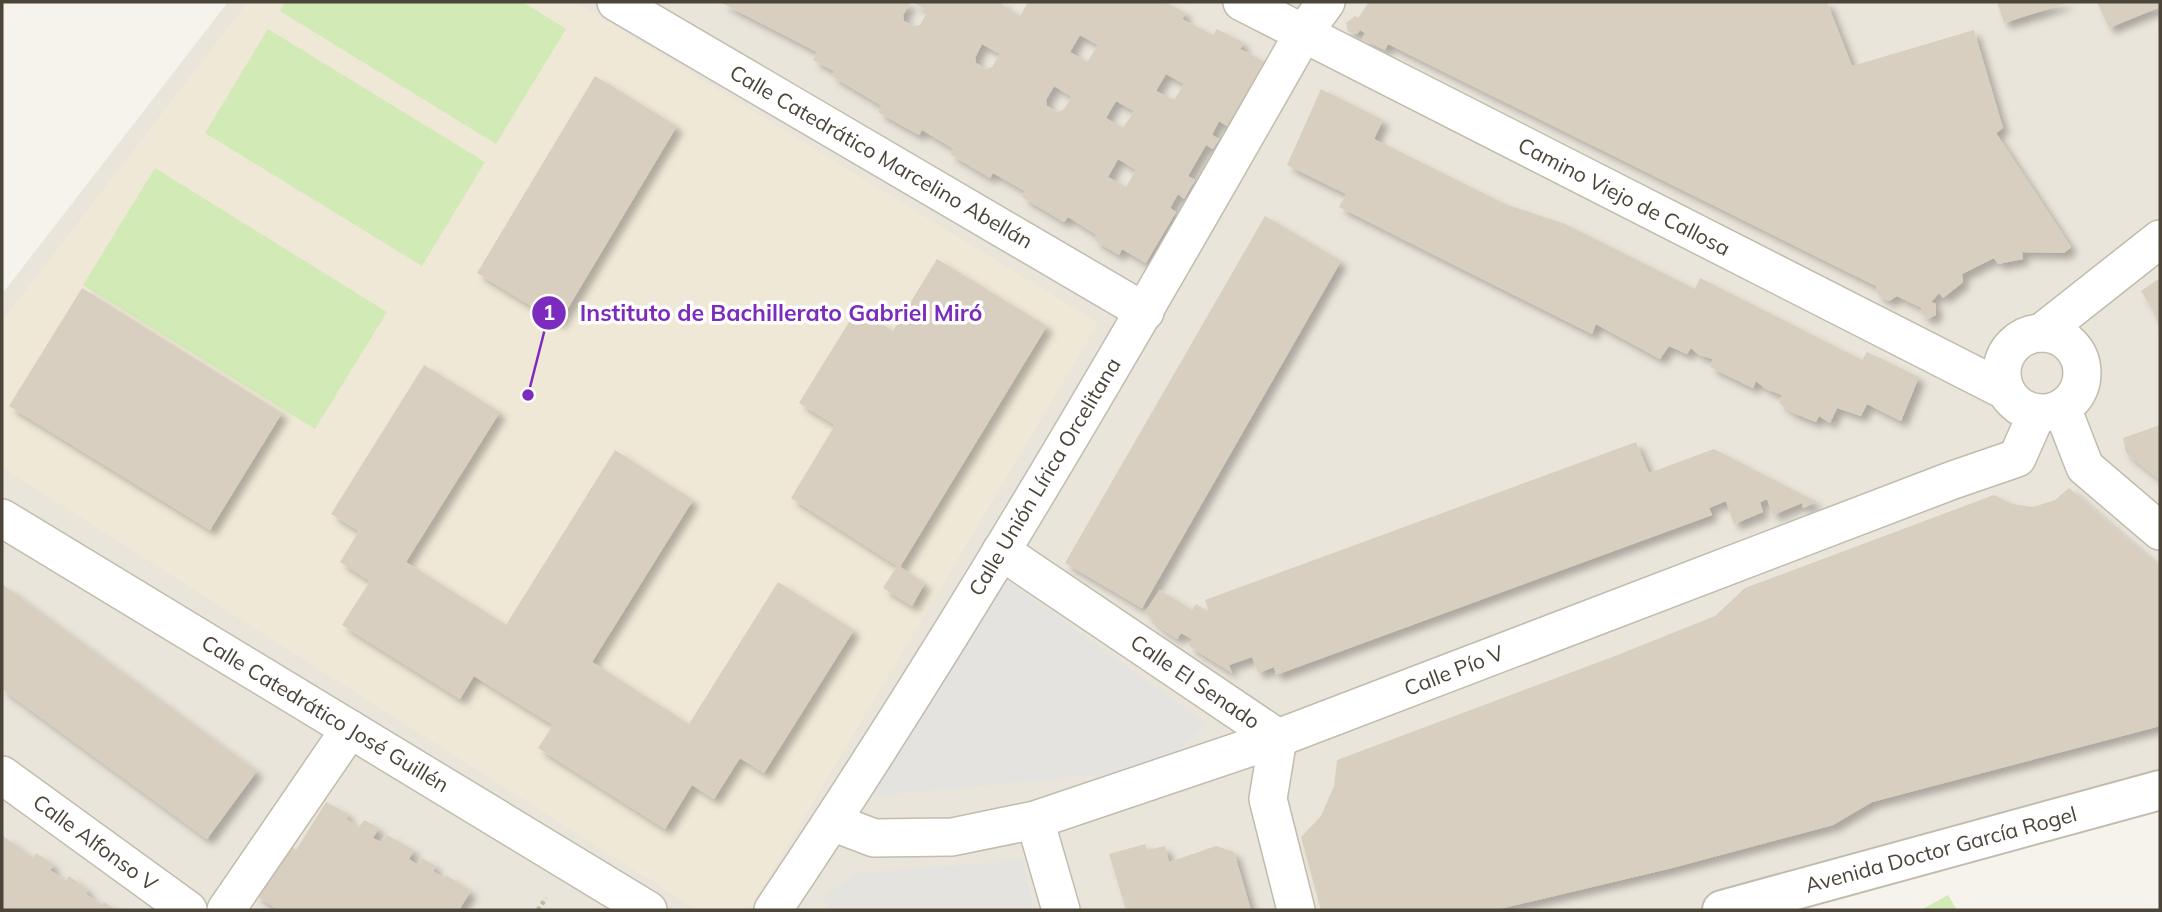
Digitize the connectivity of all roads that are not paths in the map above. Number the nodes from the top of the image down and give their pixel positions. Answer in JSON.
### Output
{"nodes":[{"id":1,"x":616,"y":2,"type":"edge"},
{"id":2,"x":1242,"y":2,"type":"edge"},
{"id":3,"x":1326,"y":2,"type":"edge"},
{"id":4,"x":1303,"y":34,"type":"junction"},
{"id":5,"x":2160,"y":239,"type":"edge"},
{"id":6,"x":1145,"y":312,"type":"junction"},
{"id":7,"x":2041,"y":333,"type":"junction"},
{"id":8,"x":2006,"y":391,"type":"junction"},
{"id":9,"x":2050,"y":410,"type":"junction"},
{"id":10,"x":2,"y":518,"type":"edge"},
{"id":11,"x":2160,"y":531,"type":"edge"},
{"id":12,"x":1001,"y":551,"type":"junction"},
{"id":13,"x":350,"y":729,"type":"junction"},
{"id":14,"x":1278,"y":737,"type":"junction"},
{"id":15,"x":2,"y":775,"type":"edge"},
{"id":16,"x":2160,"y":790,"type":"edge"},
{"id":17,"x":1035,"y":820,"type":"junction"},
{"id":18,"x":832,"y":822,"type":"junction"},
{"id":19,"x":188,"y":910,"type":"edge"},
{"id":20,"x":226,"y":910,"type":"edge"},
{"id":21,"x":648,"y":910,"type":"edge"},
{"id":22,"x":773,"y":910,"type":"edge"},
{"id":23,"x":1061,"y":910,"type":"edge"},
{"id":24,"x":1296,"y":910,"type":"edge"},
{"id":25,"x":1721,"y":910,"type":"edge"}],
"edges":[{"from":1,"to":6,"type":"street","name":"Calle Catedrático Marcelino Abellán"},
{"from":2,"to":4,"type":"street","name":"Camino Viejo de Callosa"},
{"from":3,"to":4,"type":"street","name":"Calle Unión Lírica Orcelitana"},
{"from":4,"to":6,"type":"street","name":"Calle Unión Lírica Orcelitana"},
{"from":4,"to":8,"type":"street","name":"Camino Viejo de Callosa"},
{"from":5,"to":7,"type":"street"},
{"from":6,"to":12,"type":"street","name":"Calle Unión Lírica Orcelitana"},
{"from":7,"to":8,"type":"street"},
{"from":7,"to":9,"type":"street"},
{"from":8,"to":9,"type":"street","name":"Camino Viejo de Callosa"},
{"from":9,"to":11,"type":"street"},
{"from":9,"to":14,"type":"street","name":"Calle Pío V"},
{"from":10,"to":13,"type":"street","name":"Calle Catedrático José Guillén"},
{"from":12,"to":14,"type":"street","name":"Calle El Senado"},
{"from":12,"to":18,"type":"street","name":"Calle Unión Lírica Orcelitana"},
{"from":13,"to":20,"type":"street"},
{"from":13,"to":21,"type":"street","name":"Calle Catedrático José Guillén"},
{"from":14,"to":17,"type":"street","name":"Calle Pío V"},
{"from":14,"to":24,"type":"street","name":"Calle El Senado"},
{"from":15,"to":19,"type":"street","name":"Calle Alfonso V"},
{"from":16,"to":25,"type":"street","name":"Avenida Doctor García Rogel"},
{"from":17,"to":18,"type":"street","name":"Calle Pío V"},
{"from":17,"to":23,"type":"street"},
{"from":18,"to":22,"type":"street","name":"Calle Unión Lírica Orcelitana"}]}
